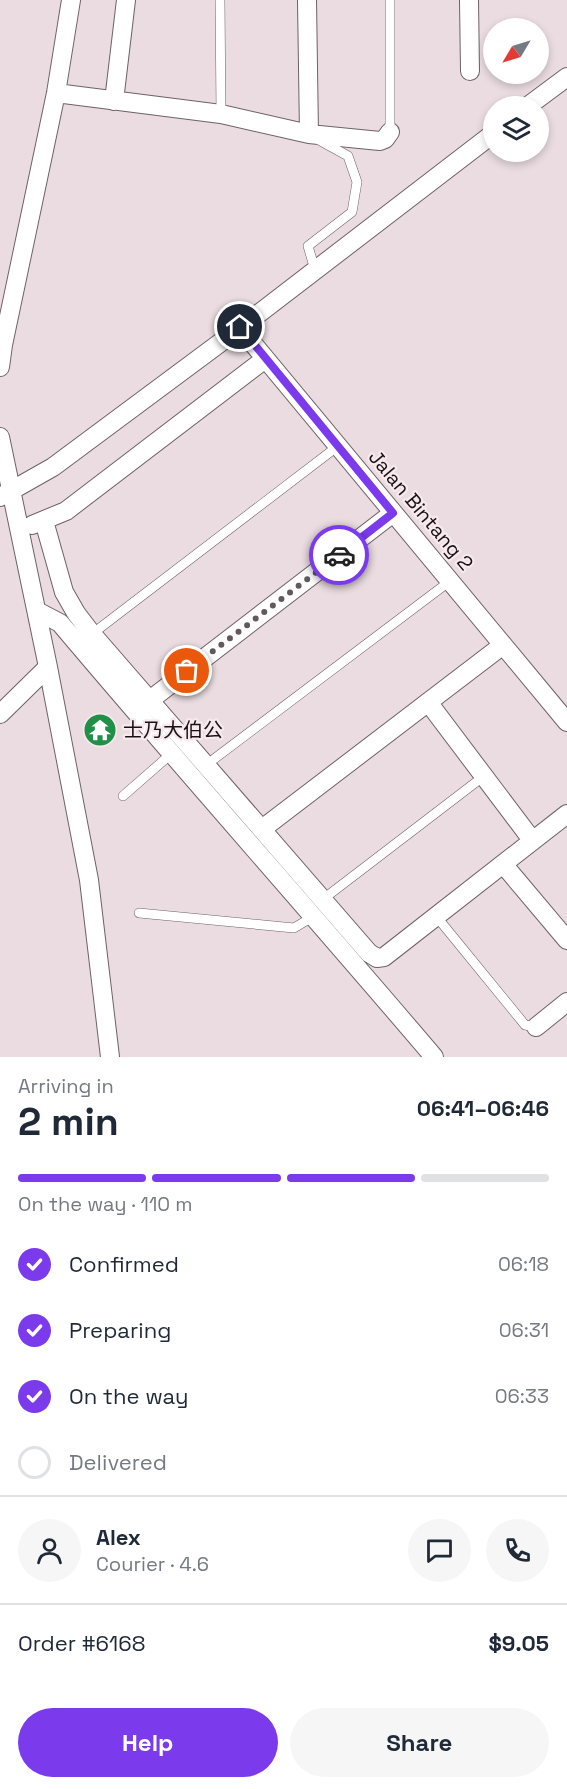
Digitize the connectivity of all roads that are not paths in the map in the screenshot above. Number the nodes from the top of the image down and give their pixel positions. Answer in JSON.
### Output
{"nodes":[{"id":1,"x":71,"y":0,"type":"edge"},
{"id":2,"x":126,"y":0,"type":"edge"},
{"id":3,"x":220,"y":0,"type":"edge"},
{"id":4,"x":307,"y":0,"type":"edge"},
{"id":5,"x":390,"y":0,"type":"edge"},
{"id":6,"x":469,"y":0,"type":"edge"},
{"id":7,"x":470,"y":71,"type":"dead end"},
{"id":8,"x":567,"y":77,"type":"edge"},
{"id":9,"x":56,"y":93,"type":"junction"},
{"id":10,"x":541,"y":96,"type":"edge"},
{"id":11,"x":114,"y":101,"type":"junction"},
{"id":12,"x":221,"y":114,"type":"junction"},
{"id":13,"x":390,"y":132,"type":"joint"},
{"id":14,"x":309,"y":134,"type":"junction"},
{"id":15,"x":483,"y":141,"type":"edge"},
{"id":16,"x":315,"y":270,"type":"junction"},
{"id":17,"x":240,"y":327,"type":"junction"},
{"id":18,"x":265,"y":359,"type":"junction"},
{"id":19,"x":0,"y":367,"type":"edge"},
{"id":20,"x":0,"y":437,"type":"edge"},
{"id":21,"x":338,"y":446,"type":"junction"},
{"id":22,"x":5,"y":494,"type":"edge"},
{"id":23,"x":393,"y":513,"type":"junction"},
{"id":24,"x":44,"y":521,"type":"junction"},
{"id":25,"x":19,"y":529,"type":"junction"},
{"id":26,"x":450,"y":581,"type":"junction"},
{"id":27,"x":37,"y":611,"type":"junction"},
{"id":28,"x":92,"y":634,"type":"junction"},
{"id":29,"x":503,"y":645,"type":"junction"},
{"id":30,"x":48,"y":667,"type":"junction"},
{"id":31,"x":150,"y":700,"type":"junction"},
{"id":32,"x":428,"y":702,"type":"junction"},
{"id":33,"x":0,"y":714,"type":"edge"},
{"id":34,"x":567,"y":722,"type":"edge"},
{"id":35,"x":171,"y":754,"type":"junction"},
{"id":36,"x":206,"y":765,"type":"junction"},
{"id":37,"x":484,"y":775,"type":"junction"},
{"id":38,"x":123,"y":796,"type":"dead end"},
{"id":39,"x":563,"y":821,"type":"edge"},
{"id":40,"x":262,"y":829,"type":"junction"},
{"id":41,"x":532,"y":840,"type":"junction"},
{"id":42,"x":503,"y":864,"type":"junction"},
{"id":43,"x":318,"y":908,"type":"junction"},
{"id":44,"x":140,"y":913,"type":"dead end"},
{"id":45,"x":436,"y":916,"type":"junction"},
{"id":46,"x":567,"y":940,"type":"edge"},
{"id":47,"x":567,"y":1002,"type":"edge"},
{"id":48,"x":536,"y":1027,"type":"joint"},
{"id":49,"x":110,"y":1057,"type":"edge"},
{"id":50,"x":434,"y":1057,"type":"edge"}],
"edges":[{"from":1,"to":9,"type":"street"},
{"from":2,"to":11,"type":"street"},
{"from":3,"to":12,"type":"lane"},
{"from":4,"to":14,"type":"street"},
{"from":5,"to":13,"type":"lane"},
{"from":6,"to":7,"type":"street"},
{"from":8,"to":10,"type":"street"},
{"from":9,"to":11,"type":"street"},
{"from":9,"to":19,"type":"street"},
{"from":11,"to":12,"type":"street"},
{"from":12,"to":14,"type":"street"},
{"from":13,"to":14,"type":"street"},
{"from":14,"to":16,"type":"lane"},
{"from":15,"to":16,"type":"street"},
{"from":16,"to":17,"type":"street"},
{"from":17,"to":18,"type":"street","name":"Jalan Bintang 2"},
{"from":17,"to":22,"type":"street"},
{"from":18,"to":21,"type":"street","name":"Jalan Bintang 2"},
{"from":18,"to":24,"type":"street"},
{"from":20,"to":22,"type":"street"},
{"from":21,"to":23,"type":"street","name":"Jalan Bintang 2"},
{"from":21,"to":28,"type":"lane"},
{"from":22,"to":25,"type":"street"},
{"from":23,"to":26,"type":"street","name":"Jalan Bintang 2"},
{"from":23,"to":31,"type":"street"},
{"from":24,"to":25,"type":"street"},
{"from":24,"to":28,"type":"street"},
{"from":25,"to":27,"type":"street"},
{"from":26,"to":29,"type":"street","name":"Jalan Bintang 2"},
{"from":26,"to":36,"type":"lane"},
{"from":27,"to":30,"type":"street"},
{"from":27,"to":35,"type":"street"},
{"from":28,"to":31,"type":"street"},
{"from":29,"to":32,"type":"street"},
{"from":29,"to":34,"type":"street","name":"Jalan Bintang 2"},
{"from":30,"to":33,"type":"street"},
{"from":30,"to":49,"type":"street"},
{"from":31,"to":36,"type":"street"},
{"from":32,"to":37,"type":"street"},
{"from":32,"to":40,"type":"street"},
{"from":35,"to":38,"type":"lane"},
{"from":35,"to":43,"type":"street"},
{"from":36,"to":40,"type":"street"},
{"from":37,"to":41,"type":"street"},
{"from":37,"to":43,"type":"lane"},
{"from":39,"to":41,"type":"street"},
{"from":40,"to":43,"type":"street"},
{"from":41,"to":42,"type":"street"},
{"from":42,"to":45,"type":"street"},
{"from":42,"to":46,"type":"street"},
{"from":43,"to":44,"type":"lane"},
{"from":43,"to":45,"type":"street"},
{"from":43,"to":50,"type":"street"},
{"from":45,"to":48,"type":"lane"},
{"from":47,"to":48,"type":"street"}]}
